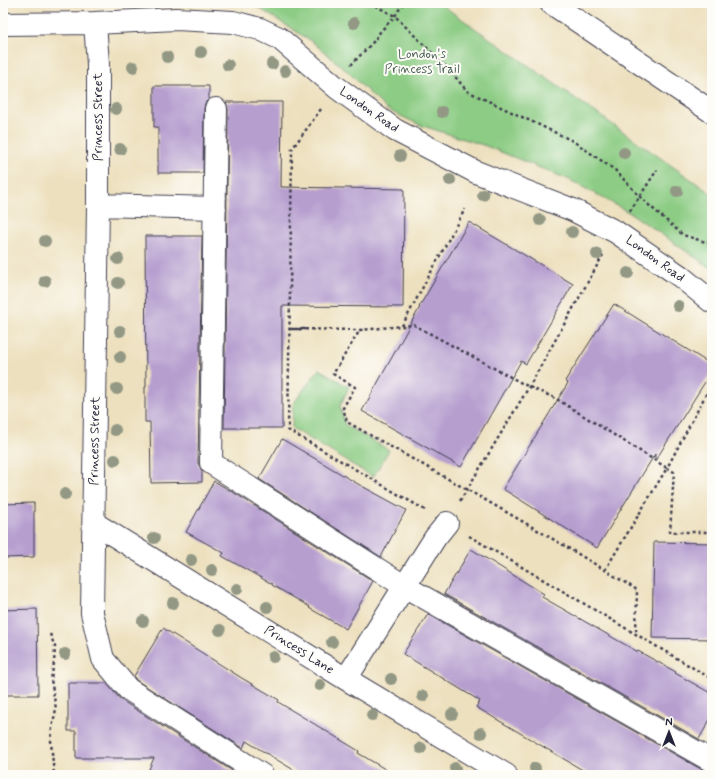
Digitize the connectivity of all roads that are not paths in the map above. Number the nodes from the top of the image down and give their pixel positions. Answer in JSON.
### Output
{"nodes":[{"id":1,"x":551,"y":3,"type":"edge"},
{"id":2,"x":95,"y":23,"type":"junction"},
{"id":3,"x":3,"y":24,"type":"edge"},
{"id":4,"x":216,"y":109,"type":"dead end"},
{"id":5,"x":712,"y":112,"type":"edge"},
{"id":6,"x":98,"y":206,"type":"junction"},
{"id":7,"x":215,"y":208,"type":"junction"},
{"id":8,"x":712,"y":302,"type":"edge"},
{"id":9,"x":94,"y":523,"type":"junction"},
{"id":10,"x":447,"y":523,"type":"road end"},
{"id":11,"x":404,"y":586,"type":"junction"},
{"id":12,"x":346,"y":679,"type":"junction"},
{"id":13,"x":712,"y":760,"type":"edge"},
{"id":14,"x":262,"y":775,"type":"edge"},
{"id":15,"x":506,"y":775,"type":"edge"}],
"edges":[{"from":1,"to":5,"type":"street"},
{"from":2,"to":3,"type":"street","name":"London Road"},
{"from":2,"to":6,"type":"street","name":"Princess Street"},
{"from":2,"to":8,"type":"street","name":"London Road"},
{"from":4,"to":7,"type":"street"},
{"from":6,"to":7,"type":"street"},
{"from":6,"to":9,"type":"street","name":"Princess Street"},
{"from":7,"to":11,"type":"street"},
{"from":9,"to":12,"type":"street","name":"Princess Lane"},
{"from":9,"to":14,"type":"street","name":"Princess Street"},
{"from":10,"to":11,"type":"street"},
{"from":11,"to":12,"type":"street"},
{"from":11,"to":13,"type":"street"},
{"from":12,"to":15,"type":"street","name":"Princess Lane"}]}
